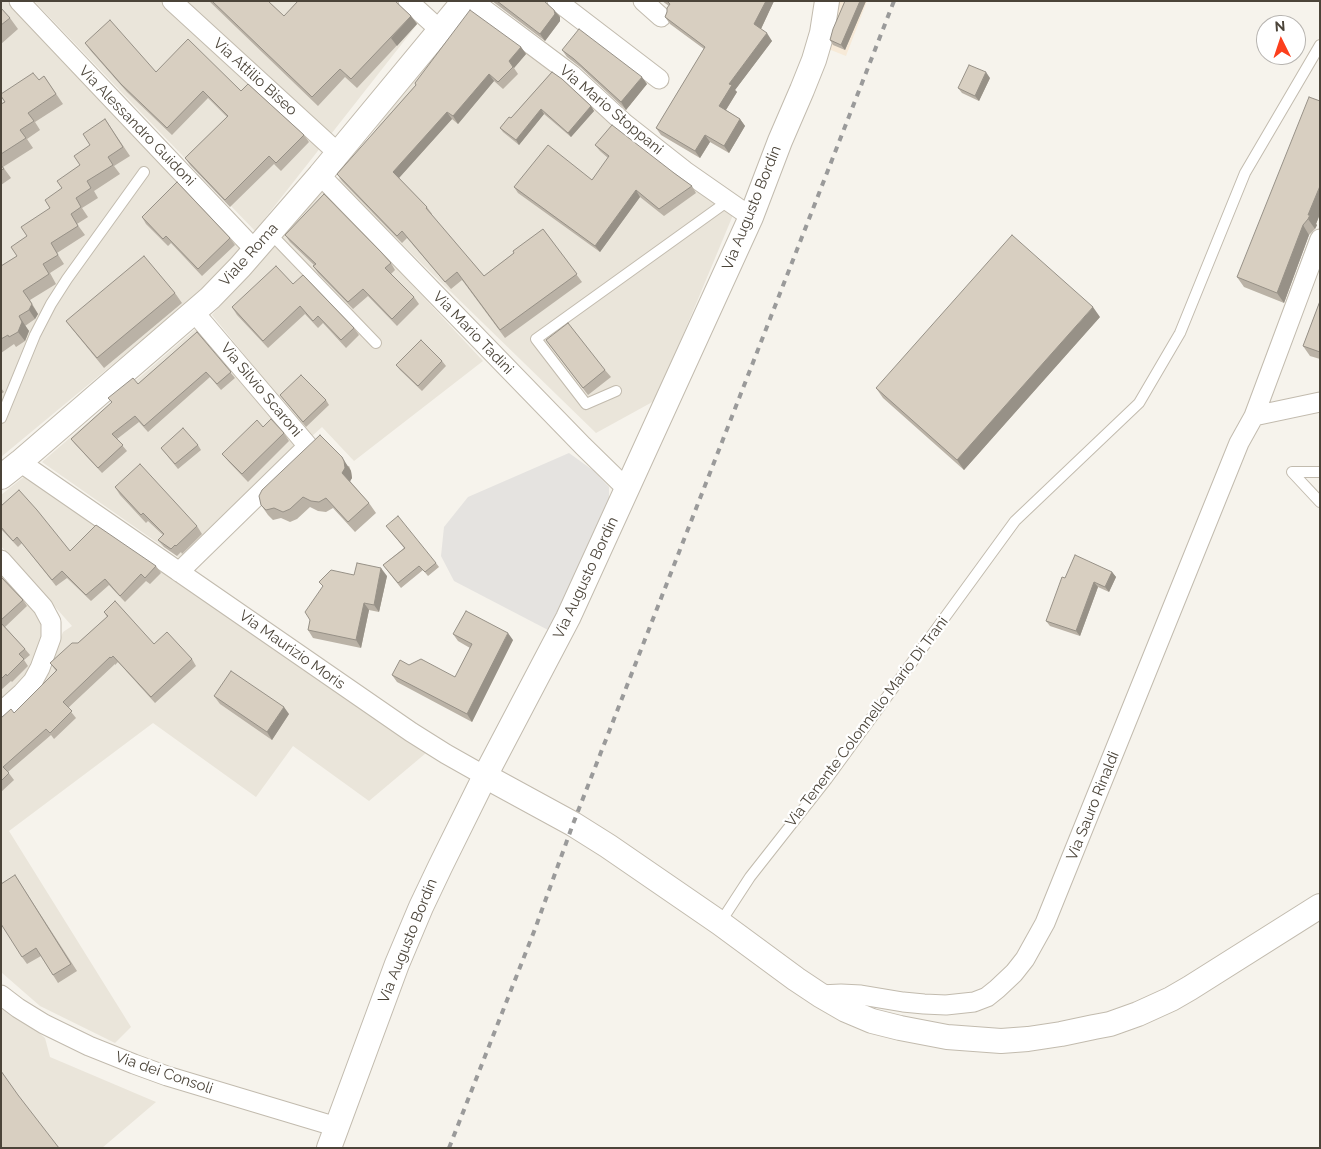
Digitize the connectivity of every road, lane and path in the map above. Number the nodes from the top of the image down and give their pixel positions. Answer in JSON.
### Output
{"nodes":[{"id":1,"x":19,"y":1,"type":"edge"},
{"id":2,"x":172,"y":1,"type":"edge"},
{"id":3,"x":408,"y":1,"type":"edge"},
{"id":4,"x":464,"y":1,"type":"edge"},
{"id":5,"x":473,"y":1,"type":"edge"},
{"id":6,"x":558,"y":1,"type":"edge"},
{"id":7,"x":643,"y":1,"type":"edge"},
{"id":8,"x":827,"y":1,"type":"edge"},
{"id":9,"x":662,"y":17,"type":"dead end"},
{"id":10,"x":440,"y":30,"type":"junction"},
{"id":11,"x":1320,"y":45,"type":"edge"},
{"id":12,"x":659,"y":80,"type":"dead end"},
{"id":13,"x":338,"y":153,"type":"junction"},
{"id":14,"x":144,"y":172,"type":"dead end"},
{"id":15,"x":320,"y":175,"type":"junction"},
{"id":16,"x":728,"y":201,"type":"junction"},
{"id":17,"x":750,"y":217,"type":"junction"},
{"id":18,"x":1320,"y":239,"type":"edge"},
{"id":19,"x":262,"y":241,"type":"junction"},
{"id":20,"x":194,"y":312,"type":"junction"},
{"id":21,"x":376,"y":343,"type":"dead end"},
{"id":22,"x":616,"y":391,"type":"dead end"},
{"id":23,"x":1320,"y":402,"type":"edge"},
{"id":24,"x":1254,"y":416,"type":"junction"},
{"id":25,"x":1,"y":418,"type":"edge"},
{"id":26,"x":20,"y":462,"type":"junction"},
{"id":27,"x":1320,"y":472,"type":"edge"},
{"id":28,"x":1,"y":477,"type":"edge"},
{"id":29,"x":627,"y":489,"type":"junction"},
{"id":30,"x":1320,"y":502,"type":"edge"},
{"id":31,"x":1,"y":560,"type":"edge"},
{"id":32,"x":180,"y":572,"type":"junction"},
{"id":33,"x":1,"y":712,"type":"edge"},
{"id":34,"x":485,"y":776,"type":"junction"},
{"id":35,"x":1320,"y":906,"type":"edge"},
{"id":36,"x":720,"y":922,"type":"junction"},
{"id":37,"x":1,"y":995,"type":"edge"},
{"id":38,"x":820,"y":995,"type":"junction"},
{"id":39,"x":333,"y":1138,"type":"edge"}],
"edges":[{"from":1,"to":19,"type":"street","name":"Via Alessandro Guidoni"},
{"from":2,"to":13,"type":"street","name":"Via Attilio Biseo"},
{"from":3,"to":10,"type":"street"},
{"from":4,"to":10,"type":"street","name":"Viale Roma"},
{"from":5,"to":16,"type":"street","name":"Via Mario Stoppani"},
{"from":6,"to":12,"type":"street"},
{"from":7,"to":9,"type":"street"},
{"from":8,"to":17,"type":"street","name":"Via Augusto Bordin"},
{"from":10,"to":13,"type":"street","name":"Viale Roma"},
{"from":11,"to":36,"type":"lane","name":"Via Tenente Colonnello Mario Di Trani"},
{"from":13,"to":15,"type":"street","name":"Viale Roma"},
{"from":14,"to":25,"type":"lane"},
{"from":15,"to":19,"type":"street","name":"Viale Roma"},
{"from":15,"to":29,"type":"street","name":"Via Mario Tadini"},
{"from":16,"to":17,"type":"street","name":"Via Mario Stoppani"},
{"from":16,"to":22,"type":"lane"},
{"from":17,"to":29,"type":"street","name":"Via Augusto Bordin"},
{"from":18,"to":24,"type":"street","name":"Via Sauro Rinaldi"},
{"from":19,"to":20,"type":"street","name":"Viale Roma"},
{"from":19,"to":21,"type":"lane"},
{"from":20,"to":26,"type":"street","name":"Viale Roma"},
{"from":20,"to":32,"type":"street","name":"Via Silvio Scaroni"},
{"from":23,"to":24,"type":"street"},
{"from":24,"to":38,"type":"street","name":"Via Sauro Rinaldi"},
{"from":26,"to":28,"type":"street","name":"Viale Roma"},
{"from":26,"to":32,"type":"street","name":"Via Maurizio Moris"},
{"from":27,"to":30,"type":"lane"},
{"from":29,"to":34,"type":"street","name":"Via Augusto Bordin"},
{"from":31,"to":33,"type":"street"},
{"from":32,"to":34,"type":"street","name":"Via Maurizio Moris"},
{"from":34,"to":36,"type":"street","name":"Via Maurizio Moris"},
{"from":34,"to":39,"type":"street","name":"Via Augusto Bordin"},
{"from":35,"to":38,"type":"street"},
{"from":36,"to":38,"type":"street"},
{"from":37,"to":39,"type":"street","name":"Via dei Consoli"}]}
